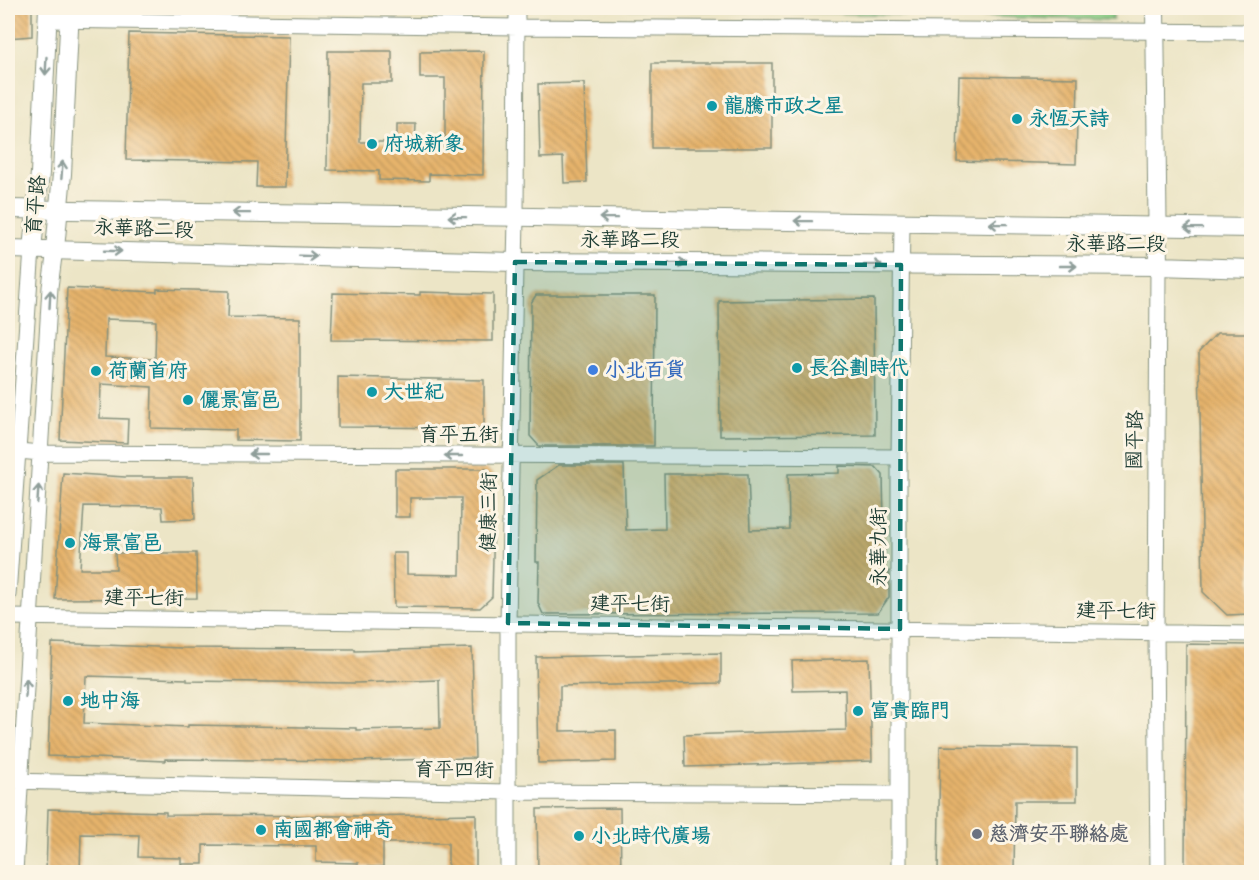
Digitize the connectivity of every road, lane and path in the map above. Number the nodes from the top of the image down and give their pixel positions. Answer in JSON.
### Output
{"nodes":[{"id":1,"x":517,"y":8,"type":"edge"},
{"id":2,"x":1155,"y":8,"type":"edge"},
{"id":3,"x":70,"y":13,"type":"edge"},
{"id":4,"x":48,"y":14,"type":"edge"},
{"id":5,"x":518,"y":27,"type":"junction"},
{"id":6,"x":1156,"y":32,"type":"junction"},
{"id":7,"x":1251,"y":32,"type":"edge"},
{"id":8,"x":8,"y":209,"type":"edge"},
{"id":9,"x":35,"y":210,"type":"junction"},
{"id":10,"x":58,"y":210,"type":"junction"},
{"id":11,"x":516,"y":218,"type":"junction"},
{"id":12,"x":902,"y":222,"type":"junction"},
{"id":13,"x":1158,"y":226,"type":"junction"},
{"id":14,"x":1251,"y":228,"type":"edge"},
{"id":15,"x":8,"y":249,"type":"edge"},
{"id":16,"x":32,"y":249,"type":"junction"},
{"id":17,"x":55,"y":249,"type":"junction"},
{"id":18,"x":515,"y":262,"type":"junction"},
{"id":19,"x":902,"y":265,"type":"junction"},
{"id":20,"x":1158,"y":266,"type":"junction"},
{"id":21,"x":1251,"y":268,"type":"edge"},
{"id":22,"x":18,"y":451,"type":"junction"},
{"id":23,"x":40,"y":453,"type":"junction"},
{"id":24,"x":511,"y":456,"type":"junction"},
{"id":25,"x":899,"y":457,"type":"junction"},
{"id":26,"x":8,"y":595,"type":"edge"},
{"id":27,"x":8,"y":617,"type":"edge"},
{"id":28,"x":30,"y":617,"type":"junction"},
{"id":29,"x":508,"y":623,"type":"junction"},
{"id":30,"x":900,"y":629,"type":"junction"},
{"id":31,"x":1156,"y":632,"type":"junction"},
{"id":32,"x":1251,"y":634,"type":"edge"},
{"id":33,"x":14,"y":781,"type":"edge"},
{"id":34,"x":508,"y":792,"type":"junction"},
{"id":35,"x":899,"y":794,"type":"junction"},
{"id":36,"x":15,"y":873,"type":"edge"},
{"id":37,"x":508,"y":873,"type":"edge"},
{"id":38,"x":899,"y":873,"type":"edge"},
{"id":39,"x":1158,"y":873,"type":"edge"}],
"edges":[{"from":1,"to":5,"type":"street","name":"健康三街"},
{"from":2,"to":6,"type":"street","name":"國平路"},
{"from":3,"to":4,"type":"street"},
{"from":3,"to":5,"type":"street"},
{"from":10,"to":3,"type":"street","name":"育平路","one_way":true},
{"from":4,"to":9,"type":"street","name":"育平路","one_way":true},
{"from":5,"to":6,"type":"street"},
{"from":5,"to":11,"type":"street","name":"健康三街"},
{"from":6,"to":7,"type":"street"},
{"from":6,"to":13,"type":"street","name":"國平路"},
{"from":8,"to":9,"type":"street","name":"永華路二段"},
{"from":9,"to":10,"type":"street","name":"永華路二段"},
{"from":9,"to":16,"type":"street","name":"育平路"},
{"from":11,"to":10,"type":"street","name":"永華路二段","one_way":true},
{"from":10,"to":17,"type":"street","name":"育平路"},
{"from":12,"to":11,"type":"street","name":"永華路二段","one_way":true},
{"from":11,"to":18,"type":"street","name":"健康三街"},
{"from":13,"to":12,"type":"street","name":"永華路二段","one_way":true},
{"from":12,"to":19,"type":"street","name":"永華九街"},
{"from":14,"to":13,"type":"street","name":"永華路二段","one_way":true},
{"from":13,"to":20,"type":"street","name":"國平路"},
{"from":15,"to":16,"type":"street","name":"永華路二段"},
{"from":16,"to":17,"type":"street","name":"永華路二段"},
{"from":16,"to":22,"type":"street","name":"育平路"},
{"from":17,"to":18,"type":"street","name":"永華路二段","one_way":true},
{"from":23,"to":17,"type":"street","name":"育平路","one_way":true},
{"from":18,"to":19,"type":"street","name":"永華路二段","one_way":true},
{"from":18,"to":24,"type":"street","name":"健康三街"},
{"from":19,"to":20,"type":"street","name":"永華路二段","one_way":true},
{"from":19,"to":25,"type":"street","name":"永華九街"},
{"from":20,"to":21,"type":"street","name":"永華路二段"},
{"from":20,"to":31,"type":"street","name":"國平路"},
{"from":22,"to":23,"type":"street","name":"育平五街"},
{"from":22,"to":26,"type":"street","name":"育平路"},
{"from":24,"to":23,"type":"street","name":"育平五街","one_way":true},
{"from":28,"to":23,"type":"street","name":"育平路","one_way":true},
{"from":24,"to":25,"type":"street","name":"育平五街"},
{"from":24,"to":29,"type":"street","name":"健康三街"},
{"from":25,"to":30,"type":"street","name":"永華九街"},
{"from":27,"to":28,"type":"street","name":"建平七街"},
{"from":28,"to":29,"type":"street","name":"建平七街"},
{"from":33,"to":28,"type":"street","name":"育平路","one_way":true},
{"from":29,"to":30,"type":"street","name":"建平七街"},
{"from":29,"to":34,"type":"street","name":"健康三街"},
{"from":30,"to":31,"type":"street","name":"建平七街"},
{"from":30,"to":35,"type":"street","name":"永華九街"},
{"from":31,"to":32,"type":"street","name":"建平七街"},
{"from":31,"to":39,"type":"street","name":"國平路"},
{"from":33,"to":34,"type":"street","name":"育平四街"},
{"from":33,"to":36,"type":"street","name":"育平路"},
{"from":34,"to":35,"type":"street","name":"育平四街"},
{"from":34,"to":37,"type":"street","name":"健康三街"},
{"from":35,"to":38,"type":"street","name":"永華九街"}]}
